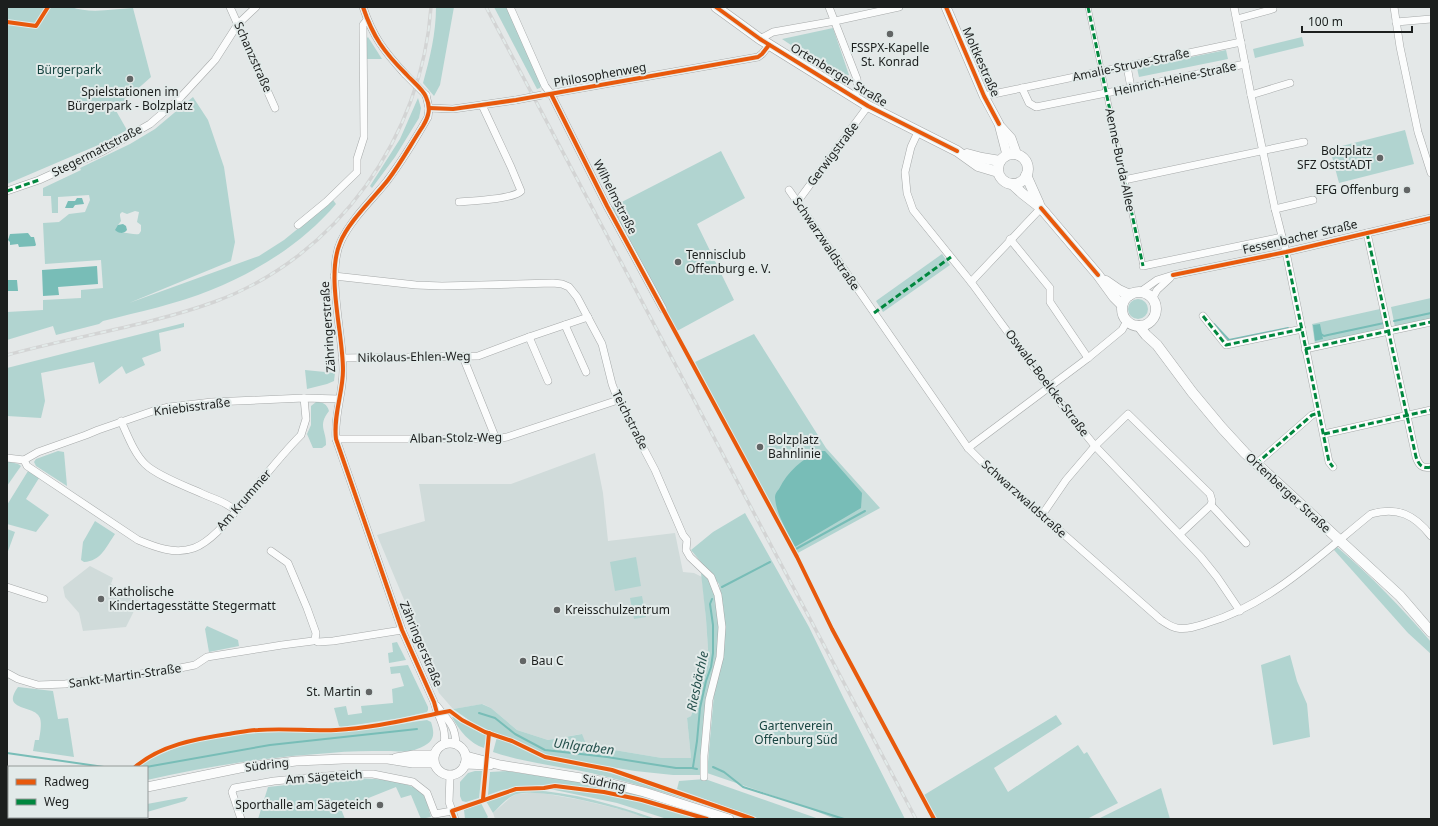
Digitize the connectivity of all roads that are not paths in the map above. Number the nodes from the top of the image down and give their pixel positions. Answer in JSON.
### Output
{"nodes":[{"id":1,"x":230,"y":7,"type":"edge"},
{"id":2,"x":256,"y":7,"type":"edge"},
{"id":3,"x":363,"y":7,"type":"edge"},
{"id":4,"x":510,"y":7,"type":"edge"},
{"id":5,"x":716,"y":7,"type":"edge"},
{"id":6,"x":829,"y":7,"type":"edge"},
{"id":7,"x":899,"y":7,"type":"edge"},
{"id":8,"x":946,"y":7,"type":"edge"},
{"id":9,"x":1088,"y":7,"type":"edge"},
{"id":10,"x":1234,"y":7,"type":"edge"},
{"id":11,"x":1394,"y":7,"type":"edge"},
{"id":12,"x":1273,"y":9,"type":"dead end"},
{"id":13,"x":1237,"y":19,"type":"junction"},
{"id":14,"x":1431,"y":19,"type":"edge"},
{"id":15,"x":367,"y":20,"type":"junction"},
{"id":16,"x":835,"y":21,"type":"junction"},
{"id":17,"x":1396,"y":22,"type":"junction"},
{"id":18,"x":238,"y":24,"type":"junction"},
{"id":19,"x":760,"y":39,"type":"junction"},
{"id":20,"x":1241,"y":42,"type":"junction"},
{"id":21,"x":769,"y":45,"type":"junction"},
{"id":22,"x":1245,"y":64,"type":"junction"},
{"id":23,"x":1127,"y":66,"type":"junction"},
{"id":24,"x":1102,"y":72,"type":"junction"},
{"id":25,"x":1290,"y":84,"type":"dead end"},
{"id":26,"x":1022,"y":88,"type":"junction"},
{"id":27,"x":1132,"y":88,"type":"junction"},
{"id":28,"x":551,"y":94,"type":"junction"},
{"id":29,"x":1106,"y":94,"type":"junction"},
{"id":30,"x":1251,"y":95,"type":"junction"},
{"id":31,"x":984,"y":96,"type":"junction"},
{"id":32,"x":854,"y":97,"type":"junction"},
{"id":33,"x":482,"y":105,"type":"junction"},
{"id":34,"x":868,"y":106,"type":"junction"},
{"id":35,"x":275,"y":108,"type":"dead end"},
{"id":36,"x":430,"y":108,"type":"junction"},
{"id":37,"x":999,"y":124,"type":"junction"},
{"id":38,"x":918,"y":132,"type":"junction"},
{"id":39,"x":1304,"y":142,"type":"dead end"},
{"id":40,"x":957,"y":151,"type":"junction"},
{"id":41,"x":1263,"y":151,"type":"junction"},
{"id":42,"x":1017,"y":155,"type":"junction"},
{"id":43,"x":1003,"y":158,"type":"junction"},
{"id":44,"x":998,"y":172,"type":"junction"},
{"id":45,"x":1431,"y":173,"type":"edge"},
{"id":46,"x":1026,"y":176,"type":"junction"},
{"id":47,"x":1124,"y":180,"type":"junction"},
{"id":48,"x":1012,"y":184,"type":"junction"},
{"id":49,"x":789,"y":190,"type":"dead end"},
{"id":50,"x":7,"y":191,"type":"edge"},
{"id":51,"x":1313,"y":200,"type":"dead end"},
{"id":52,"x":459,"y":202,"type":"dead end"},
{"id":53,"x":798,"y":202,"type":"junction"},
{"id":54,"x":1041,"y":208,"type":"junction"},
{"id":55,"x":1275,"y":209,"type":"junction"},
{"id":56,"x":1431,"y":218,"type":"edge"},
{"id":57,"x":298,"y":225,"type":"dead end"},
{"id":58,"x":1367,"y":233,"type":"junction"},
{"id":59,"x":1282,"y":237,"type":"junction"},
{"id":60,"x":1010,"y":239,"type":"junction"},
{"id":61,"x":1286,"y":252,"type":"junction"},
{"id":62,"x":1143,"y":266,"type":"joint"},
{"id":63,"x":1098,"y":275,"type":"junction"},
{"id":64,"x":1173,"y":275,"type":"junction"},
{"id":65,"x":334,"y":276,"type":"junction"},
{"id":66,"x":972,"y":282,"type":"junction"},
{"id":67,"x":1140,"y":292,"type":"junction"},
{"id":68,"x":1130,"y":295,"type":"junction"},
{"id":69,"x":1152,"y":299,"type":"junction"},
{"id":70,"x":1122,"y":305,"type":"junction"},
{"id":71,"x":663,"y":309,"type":"dead end"},
{"id":72,"x":1203,"y":316,"type":"dead end"},
{"id":73,"x":588,"y":317,"type":"junction"},
{"id":74,"x":1152,"y":320,"type":"junction"},
{"id":75,"x":1127,"y":321,"type":"junction"},
{"id":76,"x":1431,"y":322,"type":"edge"},
{"id":77,"x":565,"y":325,"type":"junction"},
{"id":78,"x":1139,"y":326,"type":"junction"},
{"id":79,"x":1302,"y":329,"type":"junction"},
{"id":80,"x":1389,"y":331,"type":"junction"},
{"id":81,"x":530,"y":337,"type":"junction"},
{"id":82,"x":1156,"y":344,"type":"junction"},
{"id":83,"x":1305,"y":349,"type":"junction"},
{"id":84,"x":463,"y":357,"type":"junction"},
{"id":85,"x":342,"y":358,"type":"junction"},
{"id":86,"x":1088,"y":358,"type":"junction"},
{"id":87,"x":586,"y":372,"type":"dead end"},
{"id":88,"x":548,"y":381,"type":"dead end"},
{"id":89,"x":1048,"y":387,"type":"junction"},
{"id":90,"x":304,"y":398,"type":"junction"},
{"id":91,"x":338,"y":399,"type":"junction"},
{"id":92,"x":618,"y":400,"type":"junction"},
{"id":93,"x":1431,"y":410,"type":"edge"},
{"id":94,"x":1319,"y":412,"type":"junction"},
{"id":95,"x":1407,"y":416,"type":"junction"},
{"id":96,"x":121,"y":421,"type":"junction"},
{"id":97,"x":1324,"y":434,"type":"junction"},
{"id":98,"x":496,"y":438,"type":"junction"},
{"id":99,"x":336,"y":439,"type":"junction"},
{"id":100,"x":1095,"y":446,"type":"junction"},
{"id":101,"x":968,"y":448,"type":"junction"},
{"id":102,"x":7,"y":458,"type":"edge"},
{"id":103,"x":24,"y":460,"type":"junction"},
{"id":104,"x":1256,"y":464,"type":"junction"},
{"id":105,"x":1333,"y":467,"type":"dead end"},
{"id":106,"x":1431,"y":467,"type":"edge"},
{"id":107,"x":1211,"y":505,"type":"junction"},
{"id":108,"x":236,"y":510,"type":"junction"},
{"id":109,"x":1042,"y":515,"type":"junction"},
{"id":110,"x":1180,"y":534,"type":"junction"},
{"id":111,"x":1431,"y":536,"type":"edge"},
{"id":112,"x":1339,"y":540,"type":"junction"},
{"id":113,"x":1246,"y":543,"type":"dead end"},
{"id":114,"x":270,"y":551,"type":"dead end"},
{"id":115,"x":7,"y":587,"type":"edge"},
{"id":116,"x":44,"y":599,"type":"dead end"},
{"id":117,"x":1240,"y":611,"type":"junction"},
{"id":118,"x":402,"y":630,"type":"junction"},
{"id":119,"x":1431,"y":632,"type":"edge"},
{"id":120,"x":316,"y":641,"type":"junction"},
{"id":121,"x":7,"y":673,"type":"edge"},
{"id":122,"x":434,"y":702,"type":"junction"},
{"id":123,"x":444,"y":744,"type":"junction"},
{"id":124,"x":456,"y":744,"type":"junction"},
{"id":125,"x":434,"y":759,"type":"junction"},
{"id":126,"x":466,"y":760,"type":"junction"},
{"id":127,"x":450,"y":775,"type":"junction"},
{"id":128,"x":704,"y":777,"type":"dead end"},
{"id":129,"x":148,"y":787,"type":"edge"},
{"id":130,"x":452,"y":811,"type":"junction"},
{"id":131,"x":240,"y":819,"type":"edge"},
{"id":132,"x":455,"y":819,"type":"edge"},
{"id":133,"x":729,"y":819,"type":"edge"}],
"edges":[{"from":1,"to":18,"type":"street","name":"Schanzstraße"},
{"from":2,"to":18,"type":"street","name":"Stegermattstraße"},
{"from":3,"to":15,"type":"street"},
{"from":4,"to":28,"type":"street","name":"Wilhelmstraße"},
{"from":5,"to":19,"type":"main road","name":"Ortenberger Straße"},
{"from":6,"to":16,"type":"street"},
{"from":7,"to":16,"type":"street"},
{"from":8,"to":31,"type":"street","name":"Moltkestraße"},
{"from":9,"to":24,"type":"street","name":"Aenne-Burda-Allee"},
{"from":10,"to":13,"type":"street"},
{"from":11,"to":17,"type":"street"},
{"from":12,"to":13,"type":"street"},
{"from":13,"to":20,"type":"street"},
{"from":14,"to":17,"type":"street"},
{"from":15,"to":36,"type":"street","bridge":true},
{"from":15,"to":57,"type":"street"},
{"from":16,"to":19,"type":"street"},
{"from":16,"to":32,"type":"street"},
{"from":17,"to":45,"type":"street"},
{"from":18,"to":35,"type":"street","name":"Schanzstraße"},
{"from":18,"to":50,"type":"street","name":"Stegermattstraße"},
{"from":19,"to":21,"type":"main road","name":"Ortenberger Straße"},
{"from":20,"to":22,"type":"street"},
{"from":20,"to":23,"type":"street","name":"Amalie-Struve-Straße"},
{"from":21,"to":28,"type":"street","name":"Philosophenweg"},
{"from":21,"to":32,"type":"main road","name":"Ortenberger Straße"},
{"from":22,"to":27,"type":"street","name":"Heinrich-Heine-Straße"},
{"from":22,"to":30,"type":"street"},
{"from":23,"to":24,"type":"street","name":"Amalie-Struve-Straße"},
{"from":23,"to":27,"type":"street"},
{"from":24,"to":26,"type":"street","name":"Amalie-Struve-Straße"},
{"from":24,"to":29,"type":"street","name":"Aenne-Burda-Allee"},
{"from":25,"to":30,"type":"street"},
{"from":26,"to":29,"type":"street","name":"Amalie-Struve-Straße"},
{"from":26,"to":31,"type":"street","name":"Amalie-Struve-Straße"},
{"from":27,"to":29,"type":"street","name":"Heinrich-Heine-Straße"},
{"from":28,"to":33,"type":"street","name":"Philosophenweg","bridge":true},
{"from":28,"to":71,"type":"street","name":"Wilhelmstraße"},
{"from":29,"to":47,"type":"street","name":"Aenne-Burda-Allee"},
{"from":30,"to":41,"type":"street"},
{"from":31,"to":37,"type":"street","name":"Moltkestraße"},
{"from":32,"to":34,"type":"main road","name":"Ortenberger Straße"},
{"from":33,"to":36,"type":"street","name":"Philosophenweg"},
{"from":33,"to":52,"type":"street"},
{"from":34,"to":38,"type":"main road","name":"Ortenberger Straße"},
{"from":34,"to":53,"type":"street","name":"Gerwigstraße"},
{"from":36,"to":65,"type":"street","name":"Zähringerstraße"},
{"from":37,"to":42,"type":"street","name":"Moltkestraße"},
{"from":37,"to":43,"type":"street","name":"Moltkestraße"},
{"from":38,"to":40,"type":"main road","name":"Ortenberger Straße"},
{"from":38,"to":66,"type":"street","name":"Oswald-Boelcke-Straße"},
{"from":39,"to":41,"type":"street"},
{"from":40,"to":43,"type":"main road","name":"Ortenberger Straße"},
{"from":40,"to":44,"type":"main road","name":"Ortenberger Straße"},
{"from":41,"to":47,"type":"street"},
{"from":41,"to":55,"type":"street"},
{"from":42,"to":43,"type":"main road"},
{"from":42,"to":46,"type":"main road"},
{"from":43,"to":44,"type":"main road"},
{"from":44,"to":48,"type":"main road"},
{"from":46,"to":48,"type":"main road"},
{"from":46,"to":54,"type":"main road"},
{"from":47,"to":62,"type":"street","name":"Aenne-Burda-Allee"},
{"from":48,"to":54,"type":"main road"},
{"from":49,"to":53,"type":"street","name":"Schwarzwaldstraße"},
{"from":51,"to":55,"type":"street"},
{"from":53,"to":101,"type":"street","name":"Schwarzwaldstraße"},
{"from":54,"to":60,"type":"street"},
{"from":54,"to":63,"type":"main road"},
{"from":55,"to":59,"type":"street"},
{"from":56,"to":58,"type":"street","name":"Fessenbacher Straße"},
{"from":58,"to":61,"type":"street","name":"Fessenbacher Straße"},
{"from":58,"to":80,"type":"street"},
{"from":59,"to":61,"type":"street"},
{"from":59,"to":62,"type":"street"},
{"from":60,"to":66,"type":"street"},
{"from":60,"to":86,"type":"street"},
{"from":61,"to":64,"type":"street","name":"Fessenbacher Straße"},
{"from":61,"to":79,"type":"street"},
{"from":63,"to":68,"type":"main road"},
{"from":63,"to":70,"type":"main road"},
{"from":64,"to":67,"type":"street","name":"Fessenbacher Straße"},
{"from":64,"to":69,"type":"street"},
{"from":65,"to":73,"type":"street","name":"Teichstraße"},
{"from":65,"to":85,"type":"street","name":"Zähringerstraße"},
{"from":66,"to":89,"type":"street","name":"Oswald-Boelcke-Straße"},
{"from":67,"to":68,"type":"main road"},
{"from":67,"to":69,"type":"main road"},
{"from":68,"to":70,"type":"main road"},
{"from":69,"to":74,"type":"main road"},
{"from":70,"to":75,"type":"main road"},
{"from":72,"to":79,"type":"street"},
{"from":73,"to":77,"type":"street","name":"Nikolaus-Ehlen-Weg"},
{"from":73,"to":92,"type":"street","name":"Teichstraße"},
{"from":74,"to":78,"type":"main road"},
{"from":74,"to":82,"type":"main road","name":"Ortenberger Straße"},
{"from":75,"to":78,"type":"main road"},
{"from":75,"to":86,"type":"street"},
{"from":76,"to":80,"type":"street"},
{"from":77,"to":81,"type":"street","name":"Nikolaus-Ehlen-Weg"},
{"from":77,"to":87,"type":"street"},
{"from":78,"to":82,"type":"main road","name":"Ortenberger Straße"},
{"from":79,"to":83,"type":"street"},
{"from":80,"to":83,"type":"street"},
{"from":80,"to":95,"type":"street"},
{"from":81,"to":84,"type":"street","name":"Nikolaus-Ehlen-Weg"},
{"from":81,"to":88,"type":"street"},
{"from":82,"to":104,"type":"main road","name":"Ortenberger Straße"},
{"from":83,"to":94,"type":"street"},
{"from":84,"to":85,"type":"street","name":"Nikolaus-Ehlen-Weg"},
{"from":84,"to":98,"type":"street"},
{"from":85,"to":91,"type":"street","name":"Zähringerstraße"},
{"from":86,"to":89,"type":"street"},
{"from":89,"to":100,"type":"street","name":"Oswald-Boelcke-Straße"},
{"from":89,"to":101,"type":"street"},
{"from":90,"to":91,"type":"street","name":"Kniebisstraße"},
{"from":90,"to":96,"type":"street","name":"Kniebisstraße"},
{"from":90,"to":108,"type":"street","name":"Am Krummer"},
{"from":91,"to":99,"type":"street","name":"Zähringerstraße"},
{"from":92,"to":98,"type":"street","name":"Alban-Stolz-Weg"},
{"from":92,"to":128,"type":"street","name":"Teichstraße"},
{"from":93,"to":95,"type":"street"},
{"from":94,"to":97,"type":"street"},
{"from":94,"to":104,"type":"street"},
{"from":95,"to":97,"type":"street"},
{"from":95,"to":106,"type":"street"},
{"from":96,"to":103,"type":"street","name":"Kniebisstraße"},
{"from":96,"to":108,"type":"street"},
{"from":97,"to":105,"type":"street"},
{"from":98,"to":99,"type":"street","name":"Alban-Stolz-Weg"},
{"from":99,"to":118,"type":"street","name":"Zähringerstraße"},
{"from":100,"to":107,"type":"street"},
{"from":100,"to":109,"type":"street"},
{"from":100,"to":110,"type":"street","name":"Oswald-Boelcke-Straße"},
{"from":101,"to":109,"type":"street","name":"Schwarzwaldstraße"},
{"from":102,"to":103,"type":"street"},
{"from":103,"to":108,"type":"street","name":"Am Krummer"},
{"from":104,"to":112,"type":"main road","name":"Ortenberger Straße"},
{"from":107,"to":110,"type":"street"},
{"from":107,"to":113,"type":"street"},
{"from":109,"to":117,"type":"street","name":"Schwarzwaldstraße"},
{"from":110,"to":117,"type":"street","name":"Oswald-Boelcke-Straße"},
{"from":111,"to":112,"type":"street","name":"Schwarzwaldstraße"},
{"from":112,"to":117,"type":"street","name":"Schwarzwaldstraße"},
{"from":112,"to":119,"type":"main road","name":"Ortenberger Straße"},
{"from":114,"to":120,"type":"street"},
{"from":115,"to":116,"type":"street"},
{"from":118,"to":120,"type":"street","name":"Sankt-Martin-Straße"},
{"from":118,"to":122,"type":"street","name":"Zähringerstraße"},
{"from":120,"to":121,"type":"street","name":"Sankt-Martin-Straße"},
{"from":122,"to":123,"type":"street","name":"Zähringerstraße"},
{"from":122,"to":124,"type":"street","name":"Zähringerstraße"},
{"from":123,"to":124,"type":"street"},
{"from":123,"to":125,"type":"street"},
{"from":124,"to":126,"type":"street"},
{"from":125,"to":127,"type":"street"},
{"from":125,"to":129,"type":"street","name":"Südring"},
{"from":126,"to":127,"type":"street"},
{"from":126,"to":133,"type":"street","name":"Südring"},
{"from":127,"to":130,"type":"street"},
{"from":130,"to":131,"type":"street","name":"Am Sägeteich"},
{"from":130,"to":132,"type":"street"}]}
